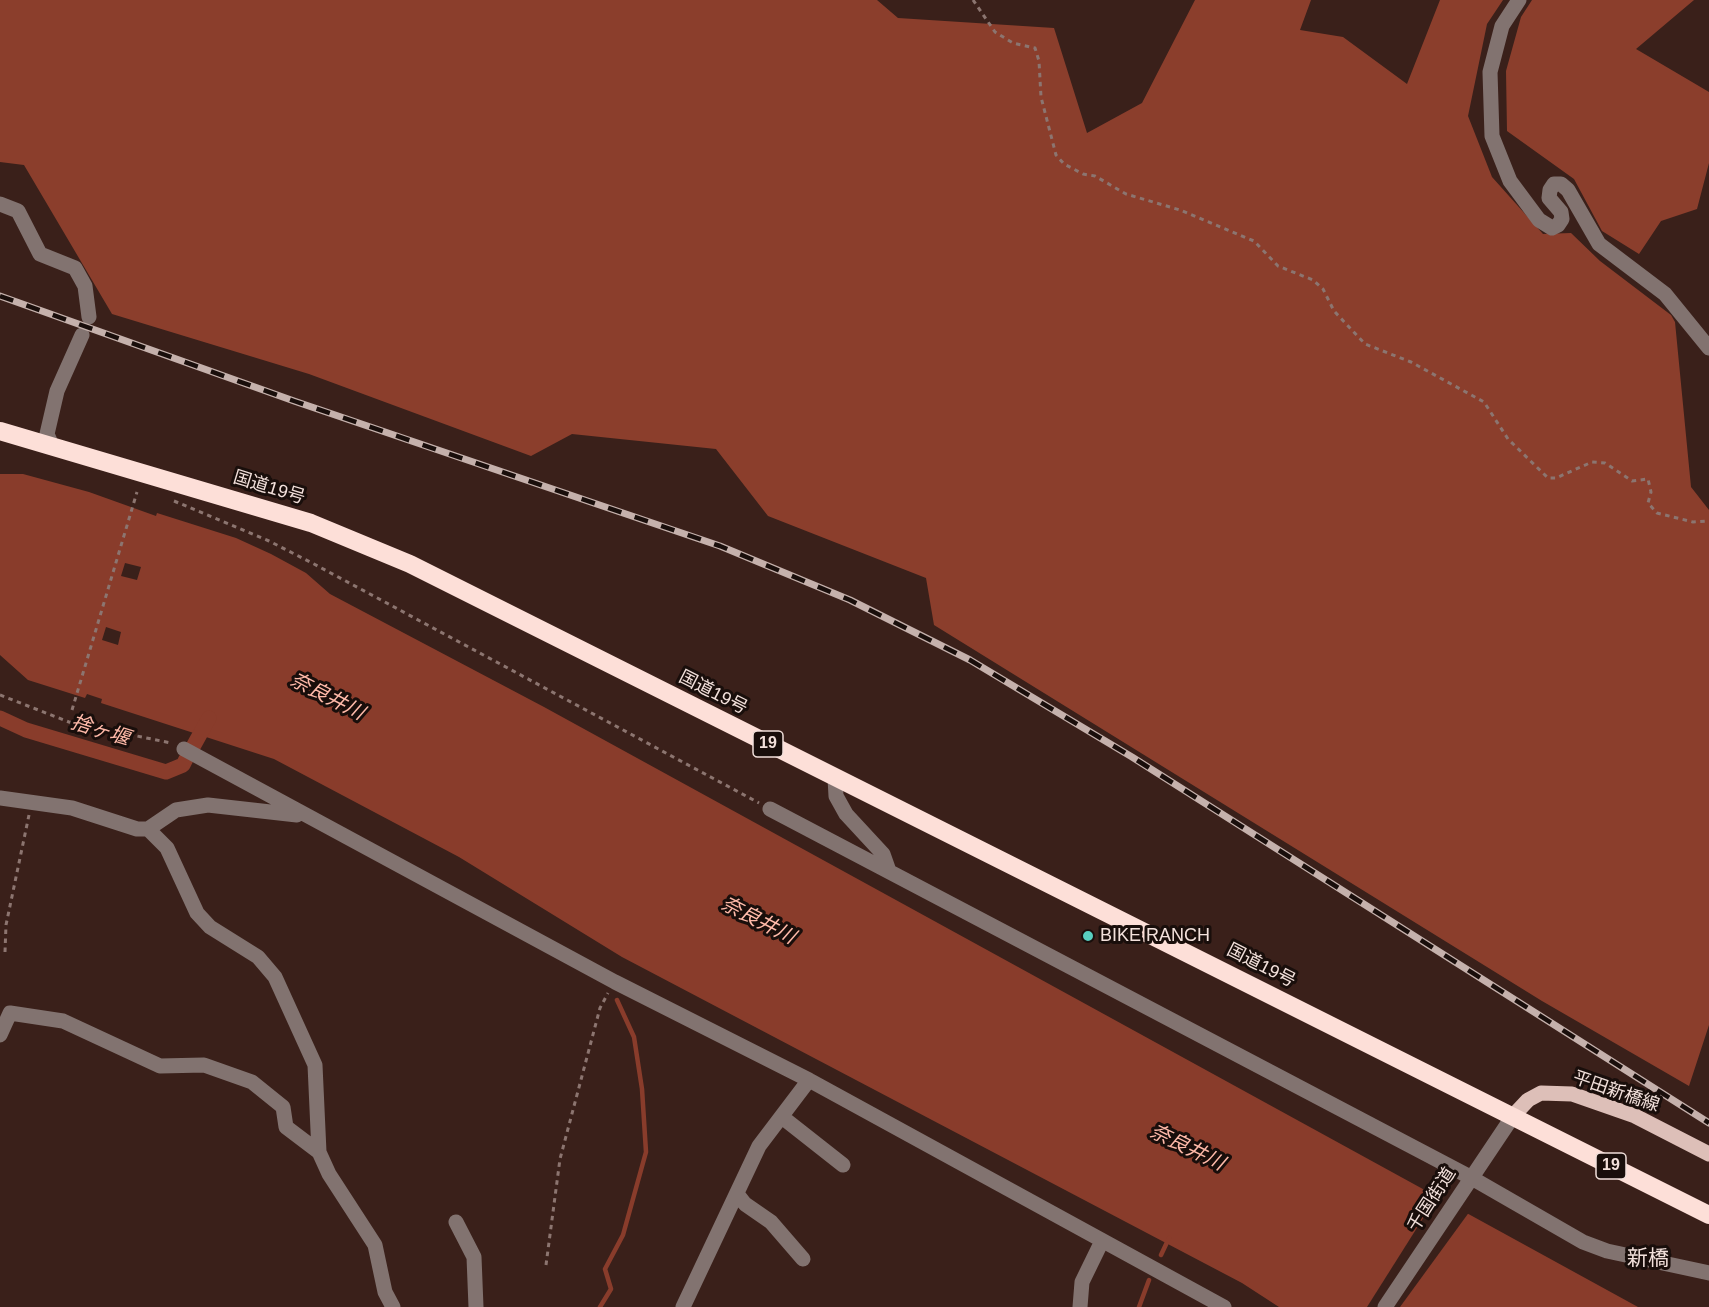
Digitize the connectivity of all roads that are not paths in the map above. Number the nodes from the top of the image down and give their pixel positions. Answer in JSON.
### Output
{"nodes":[{"id":1,"x":1519,"y":0,"type":"edge"},
{"id":2,"x":0,"y":204,"type":"edge"},
{"id":3,"x":89,"y":317,"type":"dead end"},
{"id":4,"x":82,"y":335,"type":"dead end"},
{"id":5,"x":1709,"y":348,"type":"edge"},
{"id":6,"x":0,"y":430,"type":"edge"},
{"id":7,"x":52,"y":446,"type":"junction"},
{"id":8,"x":184,"y":749,"type":"road end"},
{"id":9,"x":835,"y":778,"type":"junction"},
{"id":10,"x":0,"y":798,"type":"edge"},
{"id":11,"x":770,"y":809,"type":"road end"},
{"id":12,"x":306,"y":816,"type":"junction"},
{"id":13,"x":148,"y":829,"type":"junction"},
{"id":14,"x":889,"y":871,"type":"junction"},
{"id":15,"x":0,"y":1035,"type":"edge"},
{"id":16,"x":809,"y":1080,"type":"junction"},
{"id":17,"x":1513,"y":1116,"type":"junction"},
{"id":18,"x":782,"y":1117,"type":"junction"},
{"id":19,"x":319,"y":1152,"type":"junction"},
{"id":20,"x":1709,"y":1154,"type":"edge"},
{"id":21,"x":843,"y":1165,"type":"dead end"},
{"id":22,"x":1468,"y":1181,"type":"junction"},
{"id":23,"x":738,"y":1195,"type":"junction"},
{"id":24,"x":1709,"y":1215,"type":"edge"},
{"id":25,"x":456,"y":1222,"type":"dead end"},
{"id":26,"x":1102,"y":1241,"type":"junction"},
{"id":27,"x":803,"y":1259,"type":"dead end"},
{"id":28,"x":1709,"y":1273,"type":"edge"},
{"id":29,"x":393,"y":1307,"type":"edge"},
{"id":30,"x":476,"y":1307,"type":"edge"},
{"id":31,"x":683,"y":1307,"type":"edge"},
{"id":32,"x":1080,"y":1307,"type":"edge"},
{"id":33,"x":1224,"y":1307,"type":"edge"},
{"id":34,"x":1385,"y":1307,"type":"edge"}],
"edges":[{"from":1,"to":5,"type":"street"},
{"from":2,"to":3,"type":"street"},
{"from":4,"to":7,"type":"street"},
{"from":6,"to":7,"type":"highway","name":"国道19号","number":"19"},
{"from":7,"to":9,"type":"highway","name":"国道19号","number":"19"},
{"from":8,"to":12,"type":"street"},
{"from":9,"to":14,"type":"street"},
{"from":9,"to":17,"type":"highway","name":"国道19号","number":"19"},
{"from":10,"to":13,"type":"street"},
{"from":11,"to":14,"type":"street"},
{"from":12,"to":13,"type":"street"},
{"from":12,"to":16,"type":"street"},
{"from":13,"to":19,"type":"street"},
{"from":14,"to":22,"type":"street"},
{"from":15,"to":19,"type":"street"},
{"from":16,"to":18,"type":"street"},
{"from":16,"to":26,"type":"street"},
{"from":17,"to":20,"type":"main road","name":"平田新橋線"},
{"from":17,"to":22,"type":"street","name":"千国街道"},
{"from":17,"to":24,"type":"highway","number":"19"},
{"from":18,"to":21,"type":"street"},
{"from":18,"to":23,"type":"street"},
{"from":19,"to":29,"type":"street"},
{"from":22,"to":28,"type":"street"},
{"from":22,"to":34,"type":"street","name":"千国街道"},
{"from":23,"to":27,"type":"street"},
{"from":23,"to":31,"type":"street"},
{"from":25,"to":30,"type":"street"},
{"from":26,"to":32,"type":"street"},
{"from":26,"to":33,"type":"street"}]}
